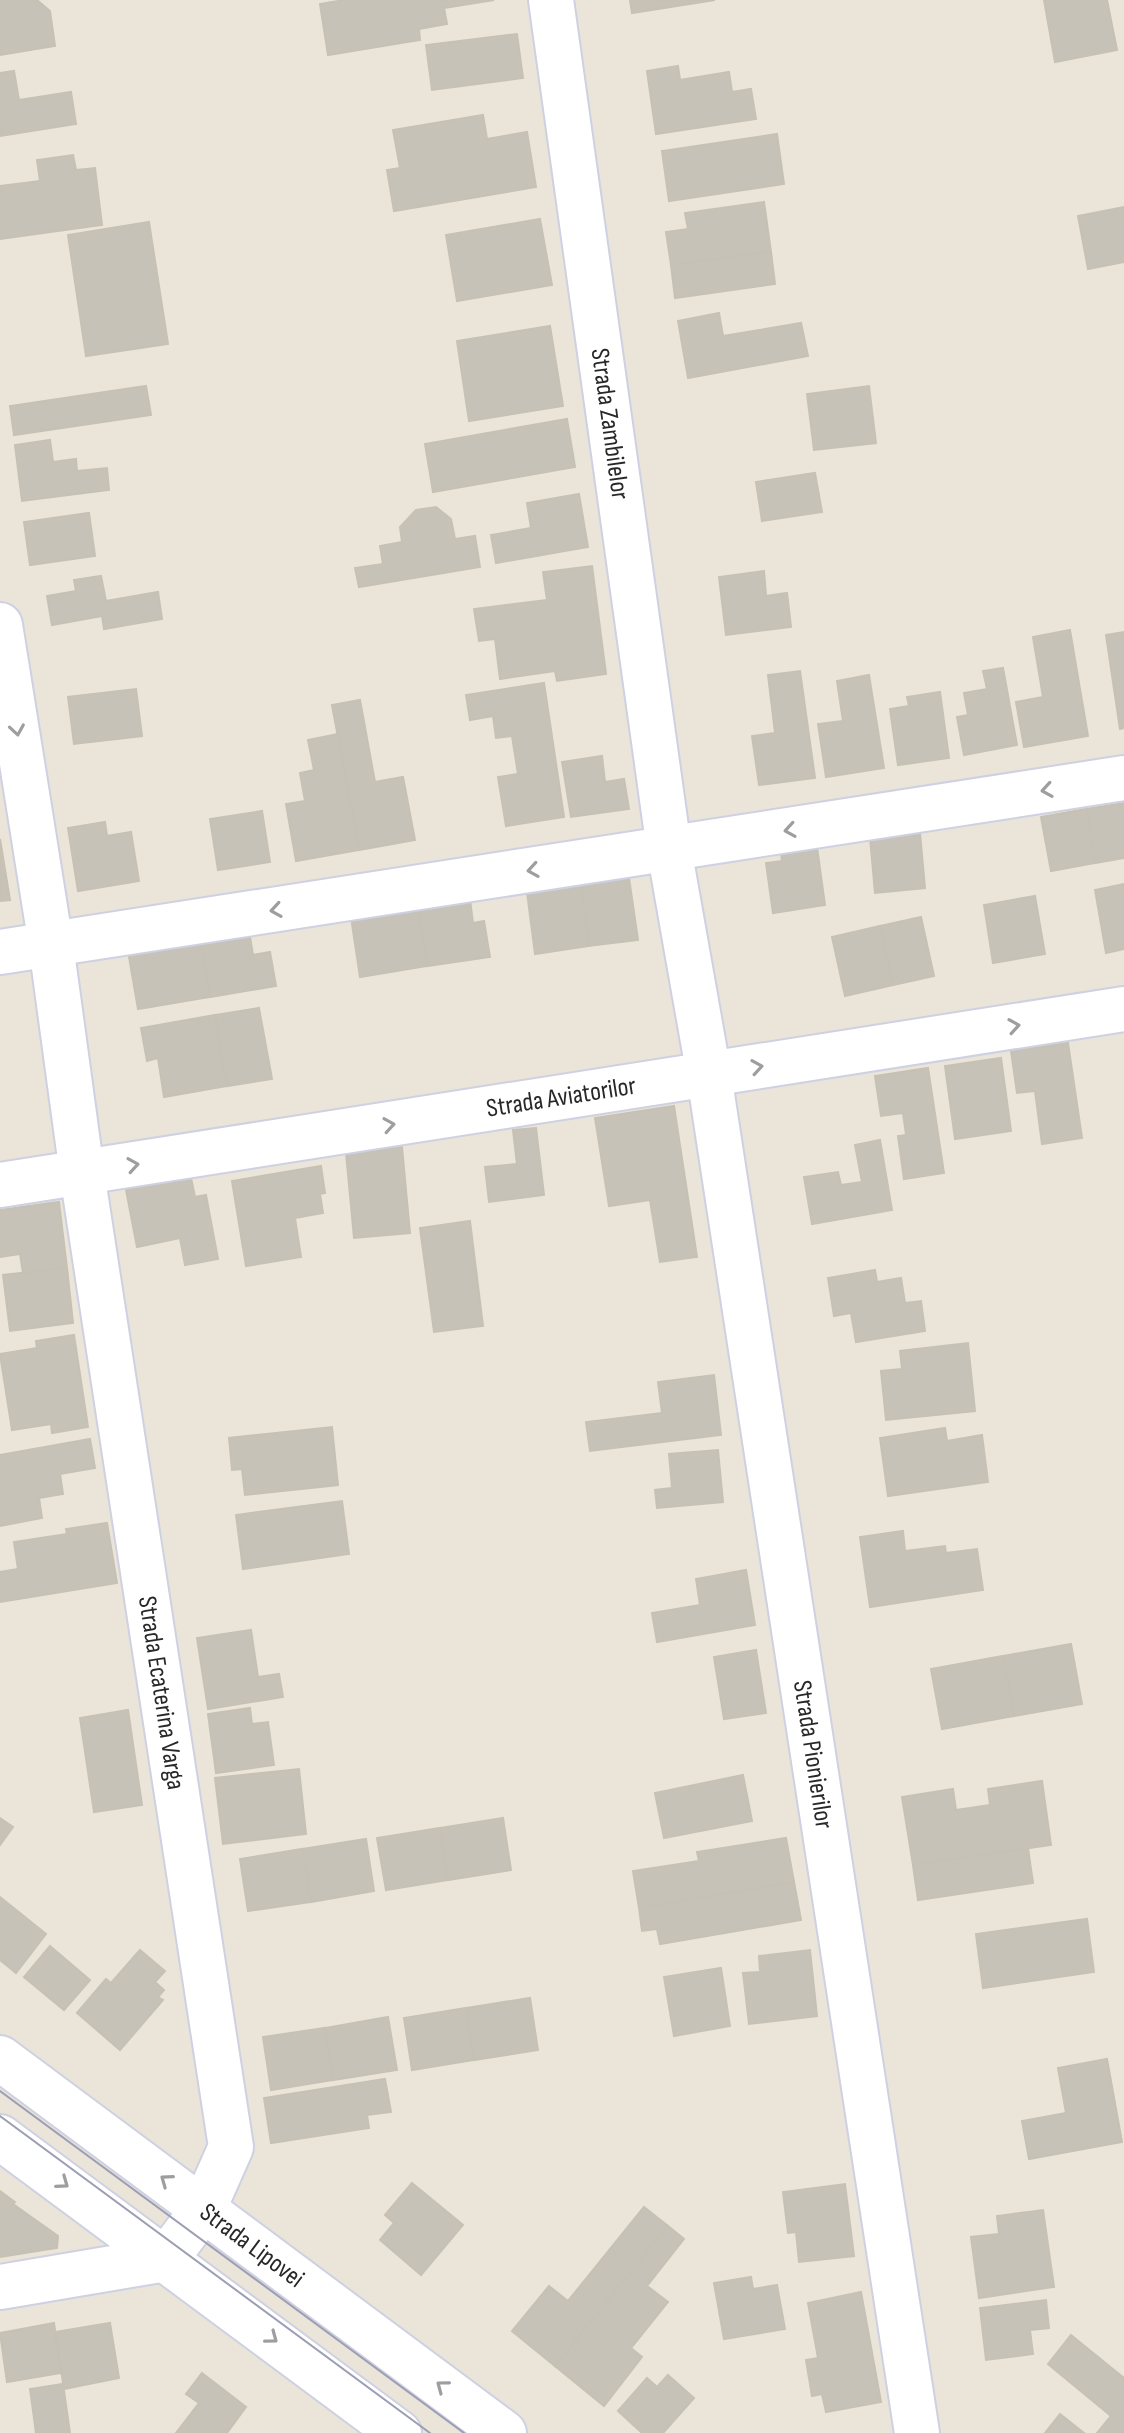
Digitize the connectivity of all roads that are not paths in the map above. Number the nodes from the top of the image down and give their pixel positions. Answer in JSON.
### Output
{"nodes":[{"id":1,"x":551,"y":0,"type":"edge"},
{"id":2,"x":0,"y":625,"type":"edge"},
{"id":3,"x":1124,"y":778,"type":"edge"},
{"id":4,"x":669,"y":849,"type":"junction"},
{"id":5,"x":51,"y":945,"type":"junction"},
{"id":6,"x":0,"y":952,"type":"edge"},
{"id":7,"x":1124,"y":1009,"type":"edge"},
{"id":8,"x":709,"y":1075,"type":"junction"},
{"id":9,"x":82,"y":1173,"type":"junction"},
{"id":10,"x":0,"y":1185,"type":"edge"},
{"id":11,"x":0,"y":2058,"type":"edge"},
{"id":12,"x":0,"y":2137,"type":"edge"},
{"id":13,"x":204,"y":2208,"type":"junction"},
{"id":14,"x":166,"y":2259,"type":"junction"},
{"id":15,"x":0,"y":2287,"type":"edge"},
{"id":16,"x":399,"y":2433,"type":"edge"},
{"id":17,"x":504,"y":2433,"type":"edge"},
{"id":18,"x":917,"y":2433,"type":"edge"}],
"edges":[{"from":1,"to":4,"type":"street","name":"Strada Zambilelor"},
{"from":2,"to":5,"type":"street","name":"Strada Ecaterina Varga","one_way":true},
{"from":3,"to":4,"type":"street","one_way":true},
{"from":4,"to":5,"type":"street","one_way":true},
{"from":4,"to":8,"type":"street","name":"Strada Zambilelor"},
{"from":5,"to":6,"type":"street"},
{"from":5,"to":9,"type":"street","name":"Strada Ecaterina Varga"},
{"from":8,"to":7,"type":"street","name":"Strada Aviatorilor","one_way":true},
{"from":9,"to":8,"type":"street","name":"Strada Aviatorilor","one_way":true},
{"from":8,"to":18,"type":"street","name":"Strada Pionierilor"},
{"from":9,"to":10,"type":"street","name":"Strada Aviatorilor"},
{"from":9,"to":13,"type":"street","name":"Strada Ecaterina Varga"},
{"from":13,"to":11,"type":"street","name":"Strada Lipovei","one_way":true},
{"from":12,"to":14,"type":"street","one_way":true},
{"from":13,"to":14,"type":"street","name":"Strada Ecaterina Varga"},
{"from":17,"to":13,"type":"street","name":"Strada Lipovei","one_way":true},
{"from":14,"to":15,"type":"street"},
{"from":14,"to":16,"type":"street","one_way":true}]}
